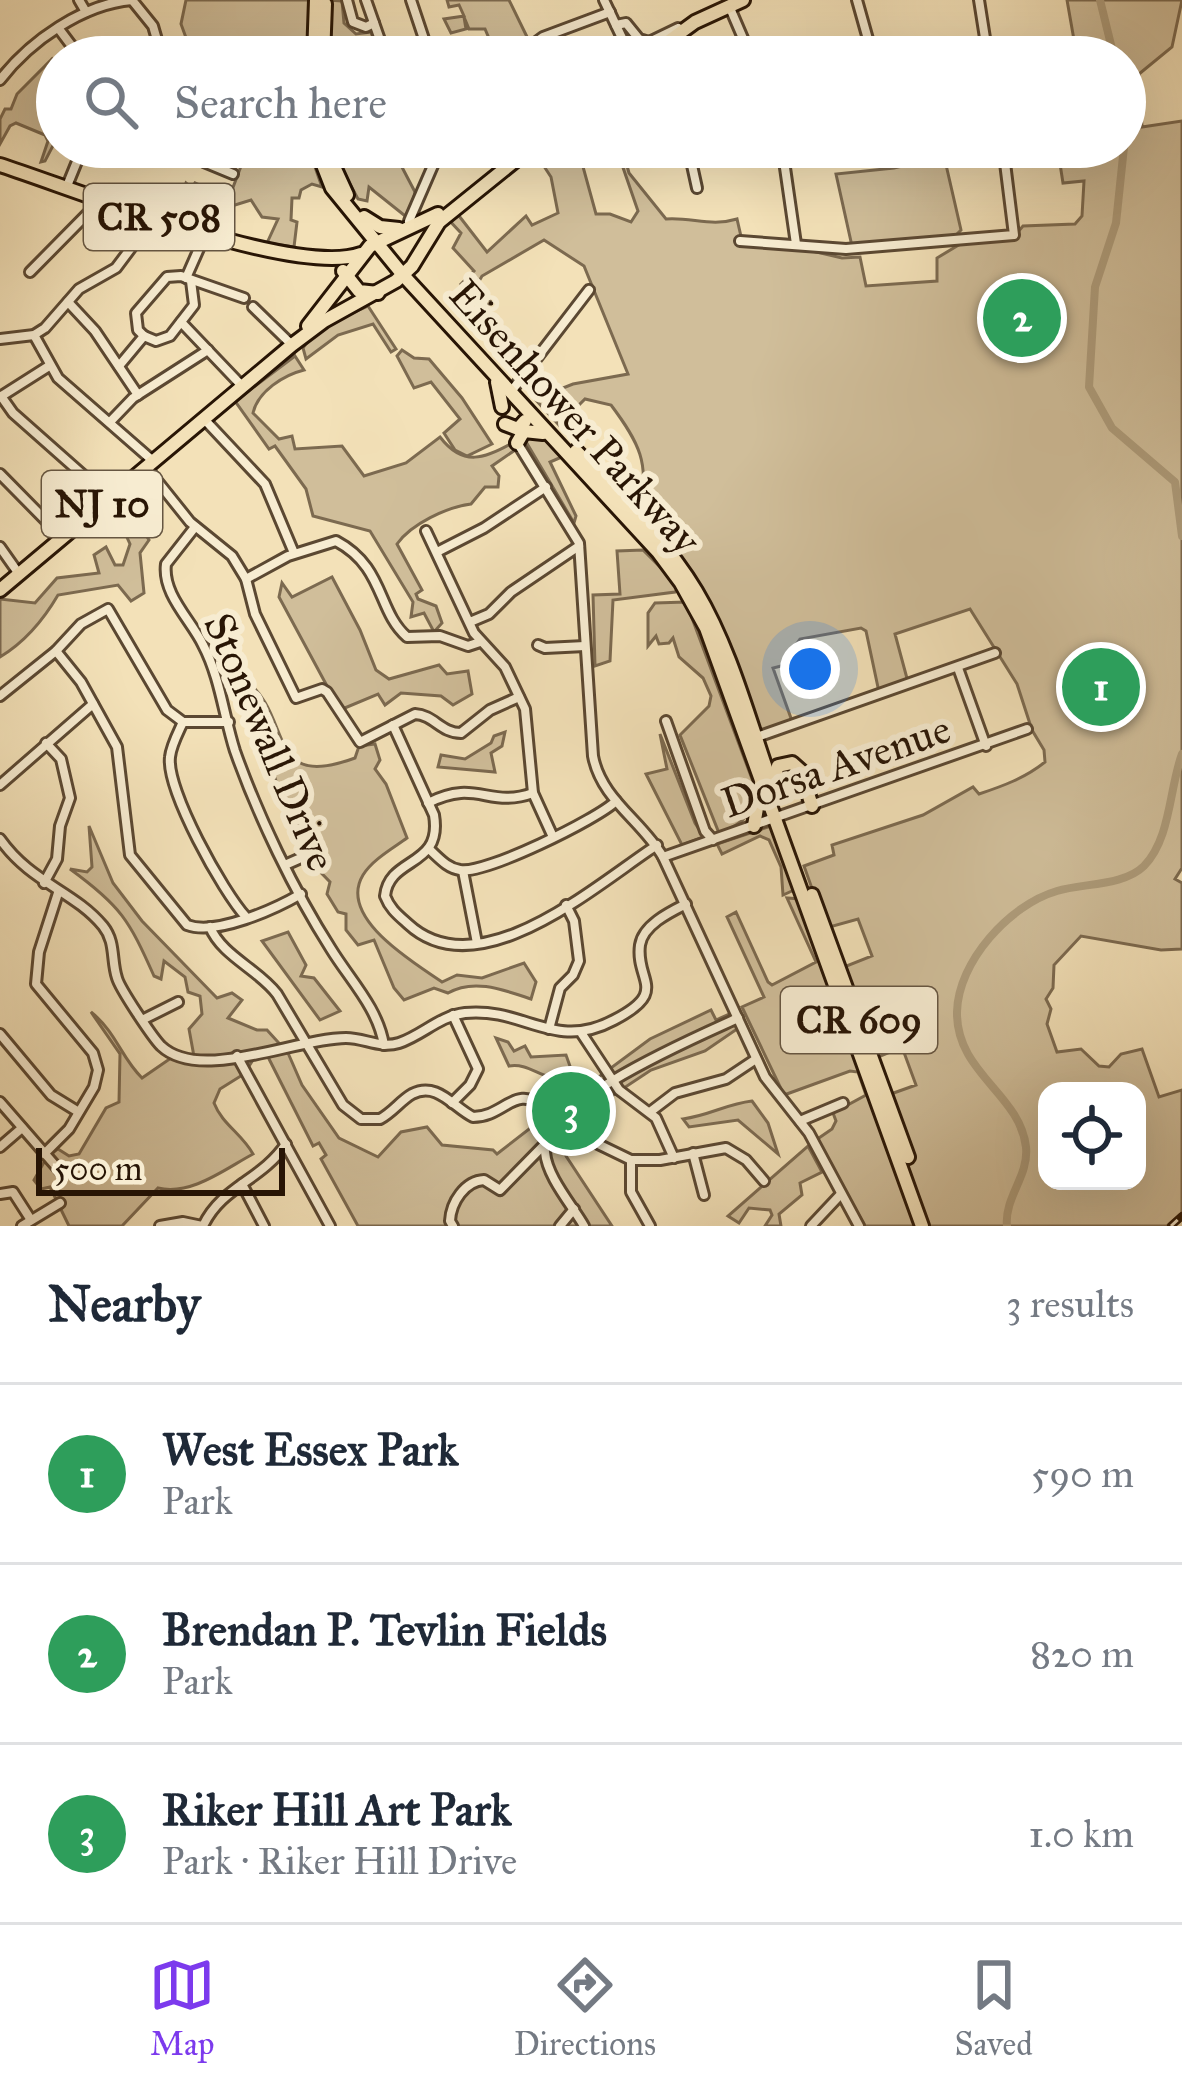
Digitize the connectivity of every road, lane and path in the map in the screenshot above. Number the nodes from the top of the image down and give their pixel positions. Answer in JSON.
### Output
{"nodes":[{"id":1,"x":79,"y":0,"type":"edge"},
{"id":2,"x":132,"y":0,"type":"edge"},
{"id":3,"x":321,"y":0,"type":"edge"},
{"id":4,"x":349,"y":0,"type":"edge"},
{"id":5,"x":366,"y":0,"type":"edge"},
{"id":6,"x":411,"y":0,"type":"edge"},
{"id":7,"x":605,"y":0,"type":"edge"},
{"id":8,"x":743,"y":0,"type":"edge"},
{"id":9,"x":857,"y":0,"type":"edge"},
{"id":10,"x":979,"y":0,"type":"edge"},
{"id":11,"x":731,"y":3,"type":"edge"},
{"id":12,"x":86,"y":12,"type":"junction"},
{"id":13,"x":610,"y":12,"type":"junction"},
{"id":14,"x":374,"y":23,"type":"junction"},
{"id":15,"x":616,"y":25,"type":"junction"},
{"id":16,"x":678,"y":28,"type":"junction"},
{"id":17,"x":59,"y":29,"type":"junction"},
{"id":18,"x":49,"y":36,"type":"edge"},
{"id":19,"x":64,"y":36,"type":"edge"},
{"id":20,"x":155,"y":36,"type":"edge"},
{"id":21,"x":320,"y":36,"type":"edge"},
{"id":22,"x":379,"y":36,"type":"edge"},
{"id":23,"x":423,"y":36,"type":"edge"},
{"id":24,"x":548,"y":36,"type":"edge"},
{"id":25,"x":625,"y":36,"type":"edge"},
{"id":26,"x":637,"y":36,"type":"edge"},
{"id":27,"x":662,"y":36,"type":"edge"},
{"id":28,"x":668,"y":36,"type":"edge"},
{"id":29,"x":675,"y":36,"type":"edge"},
{"id":30,"x":743,"y":36,"type":"edge"},
{"id":31,"x":867,"y":36,"type":"edge"},
{"id":32,"x":985,"y":36,"type":"edge"},
{"id":33,"x":36,"y":45,"type":"edge"},
{"id":34,"x":0,"y":80,"type":"edge"},
{"id":35,"x":0,"y":167,"type":"edge"},
{"id":36,"x":72,"y":168,"type":"edge"},
{"id":37,"x":219,"y":168,"type":"edge"},
{"id":38,"x":324,"y":168,"type":"edge"},
{"id":39,"x":332,"y":168,"type":"edge"},
{"id":40,"x":432,"y":168,"type":"edge"},
{"id":41,"x":500,"y":168,"type":"edge"},
{"id":42,"x":503,"y":168,"type":"edge"},
{"id":43,"x":693,"y":168,"type":"edge"},
{"id":44,"x":785,"y":168,"type":"edge"},
{"id":45,"x":1006,"y":168,"type":"edge"},
{"id":46,"x":233,"y":174,"type":"dead end"},
{"id":47,"x":67,"y":187,"type":"junction"},
{"id":48,"x":697,"y":188,"type":"dead end"},
{"id":49,"x":102,"y":199,"type":"junction"},
{"id":50,"x":155,"y":216,"type":"junction"},
{"id":51,"x":362,"y":220,"type":"junction"},
{"id":52,"x":408,"y":227,"type":"junction"},
{"id":53,"x":206,"y":232,"type":"junction"},
{"id":54,"x":740,"y":241,"type":"dead end"},
{"id":55,"x":796,"y":244,"type":"junction"},
{"id":56,"x":370,"y":247,"type":"junction"},
{"id":57,"x":421,"y":251,"type":"junction"},
{"id":58,"x":326,"y":260,"type":"junction"},
{"id":59,"x":30,"y":272,"type":"dead end"},
{"id":60,"x":405,"y":272,"type":"junction"},
{"id":61,"x":346,"y":274,"type":"junction"},
{"id":62,"x":188,"y":279,"type":"junction"},
{"id":63,"x":419,"y":288,"type":"junction"},
{"id":64,"x":590,"y":290,"type":"dead end"},
{"id":65,"x":376,"y":292,"type":"junction"},
{"id":66,"x":244,"y":298,"type":"dead end"},
{"id":67,"x":328,"y":298,"type":"junction"},
{"id":68,"x":68,"y":302,"type":"junction"},
{"id":69,"x":253,"y":307,"type":"dead end"},
{"id":70,"x":181,"y":322,"type":"junction"},
{"id":71,"x":34,"y":335,"type":"junction"},
{"id":72,"x":144,"y":336,"type":"junction"},
{"id":73,"x":0,"y":339,"type":"edge"},
{"id":74,"x":292,"y":345,"type":"junction"},
{"id":75,"x":208,"y":350,"type":"junction"},
{"id":76,"x":49,"y":366,"type":"junction"},
{"id":77,"x":119,"y":366,"type":"junction"},
{"id":78,"x":494,"y":375,"type":"junction"},
{"id":79,"x":242,"y":386,"type":"junction"},
{"id":80,"x":512,"y":390,"type":"junction"},
{"id":81,"x":138,"y":395,"type":"junction"},
{"id":82,"x":0,"y":396,"type":"edge"},
{"id":83,"x":502,"y":407,"type":"junction"},
{"id":84,"x":525,"y":409,"type":"junction"},
{"id":85,"x":203,"y":418,"type":"junction"},
{"id":86,"x":110,"y":422,"type":"junction"},
{"id":87,"x":505,"y":424,"type":"junction"},
{"id":88,"x":552,"y":437,"type":"junction"},
{"id":89,"x":517,"y":443,"type":"junction"},
{"id":90,"x":149,"y":464,"type":"junction"},
{"id":91,"x":0,"y":474,"type":"edge"},
{"id":92,"x":546,"y":487,"type":"junction"},
{"id":93,"x":109,"y":498,"type":"junction"},
{"id":94,"x":52,"y":501,"type":"dead end"},
{"id":95,"x":81,"y":522,"type":"junction"},
{"id":96,"x":195,"y":527,"type":"junction"},
{"id":97,"x":426,"y":531,"type":"dead end"},
{"id":98,"x":62,"y":537,"type":"junction"},
{"id":99,"x":580,"y":545,"type":"junction"},
{"id":100,"x":0,"y":547,"type":"edge"},
{"id":101,"x":437,"y":552,"type":"junction"},
{"id":102,"x":294,"y":553,"type":"junction"},
{"id":103,"x":19,"y":574,"type":"junction"},
{"id":104,"x":246,"y":579,"type":"junction"},
{"id":105,"x":0,"y":590,"type":"edge"},
{"id":106,"x":470,"y":622,"type":"junction"},
{"id":107,"x":481,"y":642,"type":"junction"},
{"id":108,"x":538,"y":645,"type":"dead end"},
{"id":109,"x":585,"y":646,"type":"junction"},
{"id":110,"x":56,"y":651,"type":"junction"},
{"id":111,"x":995,"y":653,"type":"dead end"},
{"id":112,"x":958,"y":668,"type":"junction"},
{"id":113,"x":0,"y":696,"type":"edge"},
{"id":114,"x":519,"y":697,"type":"junction"},
{"id":115,"x":93,"y":704,"type":"junction"},
{"id":116,"x":183,"y":722,"type":"junction"},
{"id":117,"x":229,"y":722,"type":"junction"},
{"id":118,"x":393,"y":725,"type":"junction"},
{"id":119,"x":1027,"y":729,"type":"dead end"},
{"id":120,"x":755,"y":737,"type":"junction"},
{"id":121,"x":46,"y":743,"type":"junction"},
{"id":122,"x":986,"y":746,"type":"junction"},
{"id":123,"x":760,"y":777,"type":"junction"},
{"id":124,"x":0,"y":785,"type":"edge"},
{"id":125,"x":773,"y":789,"type":"junction"},
{"id":126,"x":533,"y":793,"type":"junction"},
{"id":127,"x":616,"y":801,"type":"junction"},
{"id":128,"x":428,"y":802,"type":"junction"},
{"id":129,"x":812,"y":806,"type":"junction"},
{"id":130,"x":779,"y":818,"type":"junction"},
{"id":131,"x":754,"y":826,"type":"junction"},
{"id":132,"x":553,"y":837,"type":"junction"},
{"id":133,"x":0,"y":839,"type":"edge"},
{"id":134,"x":713,"y":840,"type":"junction"},
{"id":135,"x":657,"y":845,"type":"junction"},
{"id":136,"x":430,"y":849,"type":"junction"},
{"id":137,"x":320,"y":850,"type":"dead end"},
{"id":138,"x":4,"y":854,"type":"edge"},
{"id":139,"x":664,"y":857,"type":"junction"},
{"id":140,"x":286,"y":865,"type":"junction"},
{"id":141,"x":463,"y":871,"type":"junction"},
{"id":142,"x":44,"y":883,"type":"junction"},
{"id":143,"x":58,"y":892,"type":"junction"},
{"id":144,"x":301,"y":894,"type":"junction"},
{"id":145,"x":686,"y":904,"type":"junction"},
{"id":146,"x":566,"y":905,"type":"junction"},
{"id":147,"x":246,"y":917,"type":"junction"},
{"id":148,"x":210,"y":927,"type":"junction"},
{"id":149,"x":477,"y":943,"type":"junction"},
{"id":150,"x":178,"y":1002,"type":"dead end"},
{"id":151,"x":453,"y":1015,"type":"junction"},
{"id":152,"x":738,"y":1018,"type":"junction"},
{"id":153,"x":145,"y":1019,"type":"junction"},
{"id":154,"x":549,"y":1029,"type":"junction"},
{"id":155,"x":0,"y":1034,"type":"edge"},
{"id":156,"x":582,"y":1034,"type":"junction"},
{"id":157,"x":307,"y":1044,"type":"junction"},
{"id":158,"x":384,"y":1045,"type":"junction"},
{"id":159,"x":236,"y":1056,"type":"junction"},
{"id":160,"x":756,"y":1059,"type":"junction"},
{"id":161,"x":612,"y":1082,"type":"junction"},
{"id":162,"x":0,"y":1102,"type":"edge"},
{"id":163,"x":452,"y":1103,"type":"junction"},
{"id":164,"x":843,"y":1103,"type":"dead end"},
{"id":165,"x":546,"y":1109,"type":"dead end"},
{"id":166,"x":77,"y":1111,"type":"junction"},
{"id":167,"x":650,"y":1112,"type":"junction"},
{"id":168,"x":800,"y":1121,"type":"junction"},
{"id":169,"x":22,"y":1128,"type":"junction"},
{"id":170,"x":569,"y":1130,"type":"dead end"},
{"id":171,"x":546,"y":1143,"type":"junction"},
{"id":172,"x":286,"y":1144,"type":"junction"},
{"id":173,"x":0,"y":1147,"type":"edge"},
{"id":174,"x":693,"y":1153,"type":"junction"},
{"id":175,"x":44,"y":1154,"type":"junction"},
{"id":176,"x":674,"y":1158,"type":"junction"},
{"id":177,"x":631,"y":1160,"type":"junction"},
{"id":178,"x":60,"y":1171,"type":"dead end"},
{"id":179,"x":764,"y":1181,"type":"dead end"},
{"id":180,"x":242,"y":1184,"type":"junction"},
{"id":181,"x":841,"y":1194,"type":"junction"},
{"id":182,"x":0,"y":1195,"type":"edge"},
{"id":183,"x":704,"y":1195,"type":"dead end"},
{"id":184,"x":60,"y":1203,"type":"dead end"},
{"id":185,"x":574,"y":1209,"type":"junction"},
{"id":186,"x":27,"y":1223,"type":"edge"},
{"id":187,"x":861,"y":1224,"type":"edge"},
{"id":188,"x":160,"y":1226,"type":"edge"},
{"id":189,"x":203,"y":1226,"type":"edge"},
{"id":190,"x":264,"y":1226,"type":"edge"},
{"id":191,"x":330,"y":1226,"type":"edge"},
{"id":192,"x":454,"y":1226,"type":"edge"},
{"id":193,"x":560,"y":1226,"type":"edge"},
{"id":194,"x":584,"y":1226,"type":"edge"},
{"id":195,"x":650,"y":1226,"type":"edge"},
{"id":196,"x":811,"y":1226,"type":"edge"},
{"id":197,"x":926,"y":1226,"type":"edge"}],
"edges":[{"from":1,"to":12,"type":"street"},
{"from":2,"to":12,"type":"street"},
{"from":2,"to":20,"type":"street"},
{"from":3,"to":21,"type":"main road"},
{"from":4,"to":14,"type":"street"},
{"from":5,"to":14,"type":"street"},
{"from":6,"to":23,"type":"street"},
{"from":7,"to":13,"type":"street"},
{"from":8,"to":11,"type":"main road"},
{"from":9,"to":31,"type":"street"},
{"from":10,"to":32,"type":"street"},
{"from":11,"to":16,"type":"main road"},
{"from":11,"to":29,"type":"main road"},
{"from":11,"to":30,"type":"street"},
{"from":12,"to":17,"type":"street"},
{"from":13,"to":15,"type":"street"},
{"from":13,"to":24,"type":"street"},
{"from":14,"to":22,"type":"street"},
{"from":15,"to":25,"type":"street"},
{"from":15,"to":26,"type":"street"},
{"from":16,"to":27,"type":"street"},
{"from":16,"to":28,"type":"main road"},
{"from":17,"to":18,"type":"street"},
{"from":17,"to":19,"type":"street"},
{"from":33,"to":34,"type":"street"},
{"from":35,"to":47,"type":"main road","number":"CR 508"},
{"from":36,"to":47,"type":"street"},
{"from":37,"to":46,"type":"street"},
{"from":38,"to":51,"type":"main road"},
{"from":39,"to":51,"type":"main road"},
{"from":40,"to":52,"type":"street"},
{"from":41,"to":52,"type":"main road","number":"NJ 10"},
{"from":42,"to":57,"type":"main road","number":"NJ 10"},
{"from":43,"to":48,"type":"street"},
{"from":44,"to":55,"type":"street"},
{"from":45,"to":55,"type":"street"},
{"from":47,"to":49,"type":"main road","number":"CR 508"},
{"from":49,"to":50,"type":"main road","number":"CR 508"},
{"from":49,"to":59,"type":"street"},
{"from":50,"to":53,"type":"main road","number":"CR 508"},
{"from":50,"to":68,"type":"street"},
{"from":51,"to":52,"type":"main road"},
{"from":51,"to":56,"type":"main road"},
{"from":52,"to":56,"type":"main road","number":"NJ 10"},
{"from":52,"to":57,"type":"main road"},
{"from":53,"to":58,"type":"main road","number":"CR 508"},
{"from":53,"to":62,"type":"street"},
{"from":54,"to":55,"type":"street"},
{"from":56,"to":58,"type":"main road","number":"CR 508"},
{"from":56,"to":60,"type":"main road","name":"Eisenhower Parkway","number":"CR 609"},
{"from":56,"to":61,"type":"main road","number":"NJ 10"},
{"from":56,"to":65,"type":"main road"},
{"from":57,"to":60,"type":"main road","number":"NJ 10"},
{"from":57,"to":63,"type":"main road"},
{"from":58,"to":61,"type":"main road"},
{"from":58,"to":67,"type":"main road"},
{"from":60,"to":63,"type":"main road","name":"Eisenhower Parkway","number":"CR 609"},
{"from":60,"to":65,"type":"main road","number":"NJ 10"},
{"from":61,"to":65,"type":"main road"},
{"from":61,"to":67,"type":"main road","number":"NJ 10"},
{"from":62,"to":66,"type":"street"},
{"from":62,"to":70,"type":"street"},
{"from":62,"to":72,"type":"street"},
{"from":63,"to":65,"type":"main road"},
{"from":63,"to":78,"type":"main road","name":"Eisenhower Parkway","number":"CR 609"},
{"from":63,"to":80,"type":"main road","name":"Eisenhower Parkway","number":"CR 609"},
{"from":64,"to":80,"type":"street"},
{"from":65,"to":74,"type":"main road","number":"NJ 10"},
{"from":67,"to":74,"type":"main road","number":"NJ 10"},
{"from":68,"to":71,"type":"street"},
{"from":68,"to":77,"type":"street"},
{"from":69,"to":74,"type":"street"},
{"from":70,"to":72,"type":"street"},
{"from":70,"to":75,"type":"street"},
{"from":71,"to":73,"type":"street"},
{"from":71,"to":76,"type":"street"},
{"from":72,"to":77,"type":"street"},
{"from":74,"to":79,"type":"main road","number":"NJ 10"},
{"from":75,"to":79,"type":"street"},
{"from":75,"to":81,"type":"street"},
{"from":76,"to":82,"type":"street"},
{"from":76,"to":86,"type":"street"},
{"from":77,"to":81,"type":"street"},
{"from":78,"to":80,"type":"main road","name":"Eisenhower Parkway","number":"CR 609"},
{"from":78,"to":83,"type":"main road"},
{"from":79,"to":85,"type":"main road","number":"NJ 10"},
{"from":80,"to":83,"type":"street"},
{"from":80,"to":84,"type":"main road","name":"Eisenhower Parkway","number":"CR 609"},
{"from":80,"to":120,"type":"main road","name":"Eisenhower Parkway","number":"CR 609"},
{"from":81,"to":86,"type":"street"},
{"from":82,"to":93,"type":"street"},
{"from":83,"to":87,"type":"street"},
{"from":84,"to":87,"type":"main road"},
{"from":84,"to":88,"type":"main road","name":"Eisenhower Parkway","number":"CR 609"},
{"from":85,"to":90,"type":"main road","number":"NJ 10"},
{"from":85,"to":102,"type":"street"},
{"from":86,"to":90,"type":"street"},
{"from":87,"to":89,"type":"street"},
{"from":88,"to":89,"type":"main road"},
{"from":88,"to":123,"type":"main road","name":"Eisenhower Parkway","number":"CR 609"},
{"from":89,"to":92,"type":"street"},
{"from":90,"to":93,"type":"main road","number":"NJ 10"},
{"from":90,"to":96,"type":"street"},
{"from":91,"to":98,"type":"street"},
{"from":92,"to":99,"type":"street"},
{"from":92,"to":101,"type":"street"},
{"from":93,"to":95,"type":"main road","number":"NJ 10"},
{"from":94,"to":95,"type":"street"},
{"from":95,"to":98,"type":"main road","number":"NJ 10"},
{"from":96,"to":104,"type":"street"},
{"from":96,"to":117,"type":"street","name":"Stonewall Drive"},
{"from":97,"to":101,"type":"street"},
{"from":98,"to":103,"type":"main road","number":"NJ 10"},
{"from":99,"to":106,"type":"street"},
{"from":99,"to":109,"type":"street"},
{"from":100,"to":103,"type":"street"},
{"from":101,"to":106,"type":"street"},
{"from":102,"to":104,"type":"street"},
{"from":102,"to":107,"type":"street"},
{"from":103,"to":105,"type":"main road","number":"NJ 10"},
{"from":104,"to":118,"type":"street"},
{"from":106,"to":107,"type":"street"},
{"from":107,"to":114,"type":"street"},
{"from":108,"to":109,"type":"street"},
{"from":109,"to":127,"type":"street"},
{"from":110,"to":113,"type":"street"},
{"from":110,"to":115,"type":"street"},
{"from":110,"to":116,"type":"street"},
{"from":111,"to":112,"type":"street"},
{"from":112,"to":120,"type":"street"},
{"from":112,"to":122,"type":"street"},
{"from":114,"to":118,"type":"street"},
{"from":114,"to":126,"type":"street"},
{"from":115,"to":121,"type":"street"},
{"from":115,"to":148,"type":"street"},
{"from":116,"to":117,"type":"street"},
{"from":116,"to":147,"type":"street"},
{"from":117,"to":140,"type":"street","name":"Stonewall Drive"},
{"from":118,"to":128,"type":"street"},
{"from":119,"to":122,"type":"street","name":"Dorsa Avenue"},
{"from":120,"to":125,"type":"main road","name":"Eisenhower Parkway","number":"CR 609"},
{"from":121,"to":124,"type":"street"},
{"from":121,"to":142,"type":"street"},
{"from":122,"to":129,"type":"street","name":"Dorsa Avenue"},
{"from":123,"to":130,"type":"main road","name":"Eisenhower Parkway","number":"CR 609"},
{"from":123,"to":131,"type":"main road"},
{"from":125,"to":129,"type":"main road"},
{"from":125,"to":130,"type":"main road","name":"Eisenhower Parkway","number":"CR 609"},
{"from":126,"to":128,"type":"street"},
{"from":126,"to":132,"type":"street"},
{"from":127,"to":132,"type":"street"},
{"from":127,"to":135,"type":"street"},
{"from":128,"to":136,"type":"street"},
{"from":129,"to":130,"type":"street","name":"Dorsa Avenue"},
{"from":130,"to":131,"type":"street","name":"Dorsa Avenue"},
{"from":130,"to":197,"type":"main road","name":"Eisenhower Parkway","number":"CR 609"},
{"from":131,"to":134,"type":"street","name":"Dorsa Avenue"},
{"from":132,"to":141,"type":"street"},
{"from":133,"to":138,"type":"street"},
{"from":134,"to":134,"type":"street"},
{"from":134,"to":139,"type":"street","name":"Dorsa Avenue"},
{"from":135,"to":139,"type":"street"},
{"from":135,"to":146,"type":"street"},
{"from":136,"to":141,"type":"street"},
{"from":136,"to":149,"type":"street"},
{"from":137,"to":140,"type":"street"},
{"from":138,"to":142,"type":"street"},
{"from":139,"to":145,"type":"street"},
{"from":140,"to":144,"type":"street","name":"Stonewall Drive"},
{"from":141,"to":149,"type":"street"},
{"from":142,"to":143,"type":"street"},
{"from":143,"to":153,"type":"street"},
{"from":143,"to":166,"type":"street"},
{"from":144,"to":147,"type":"street"},
{"from":144,"to":158,"type":"street","name":"Stonewall Drive"},
{"from":145,"to":152,"type":"street"},
{"from":145,"to":156,"type":"street"},
{"from":146,"to":149,"type":"street"},
{"from":146,"to":154,"type":"street"},
{"from":147,"to":148,"type":"street"},
{"from":148,"to":157,"type":"street"},
{"from":150,"to":153,"type":"street"},
{"from":151,"to":154,"type":"street"},
{"from":151,"to":158,"type":"street"},
{"from":151,"to":163,"type":"street"},
{"from":152,"to":160,"type":"street"},
{"from":152,"to":161,"type":"street"},
{"from":153,"to":159,"type":"street"},
{"from":154,"to":156,"type":"street"},
{"from":155,"to":166,"type":"street"},
{"from":156,"to":161,"type":"street"},
{"from":157,"to":158,"type":"street"},
{"from":157,"to":159,"type":"street"},
{"from":157,"to":163,"type":"street"},
{"from":159,"to":172,"type":"street"},
{"from":160,"to":167,"type":"street"},
{"from":160,"to":168,"type":"street"},
{"from":161,"to":167,"type":"street"},
{"from":161,"to":171,"type":"street"},
{"from":162,"to":169,"type":"street"},
{"from":163,"to":165,"type":"street"},
{"from":164,"to":168,"type":"street"},
{"from":166,"to":175,"type":"street"},
{"from":167,"to":176,"type":"street"},
{"from":168,"to":181,"type":"street"},
{"from":169,"to":173,"type":"street"},
{"from":169,"to":175,"type":"street"},
{"from":170,"to":177,"type":"street"},
{"from":171,"to":185,"type":"street"},
{"from":171,"to":192,"type":"street"},
{"from":172,"to":180,"type":"street"},
{"from":172,"to":191,"type":"street"},
{"from":174,"to":176,"type":"street"},
{"from":174,"to":179,"type":"street"},
{"from":174,"to":183,"type":"street"},
{"from":175,"to":178,"type":"street"},
{"from":176,"to":177,"type":"street"},
{"from":177,"to":195,"type":"street"},
{"from":180,"to":189,"type":"street"},
{"from":180,"to":190,"type":"street"},
{"from":181,"to":187,"type":"street"},
{"from":181,"to":196,"type":"street"},
{"from":182,"to":186,"type":"street"},
{"from":184,"to":186,"type":"street"},
{"from":185,"to":193,"type":"street"},
{"from":185,"to":194,"type":"street"},
{"from":188,"to":189,"type":"street"}]}
